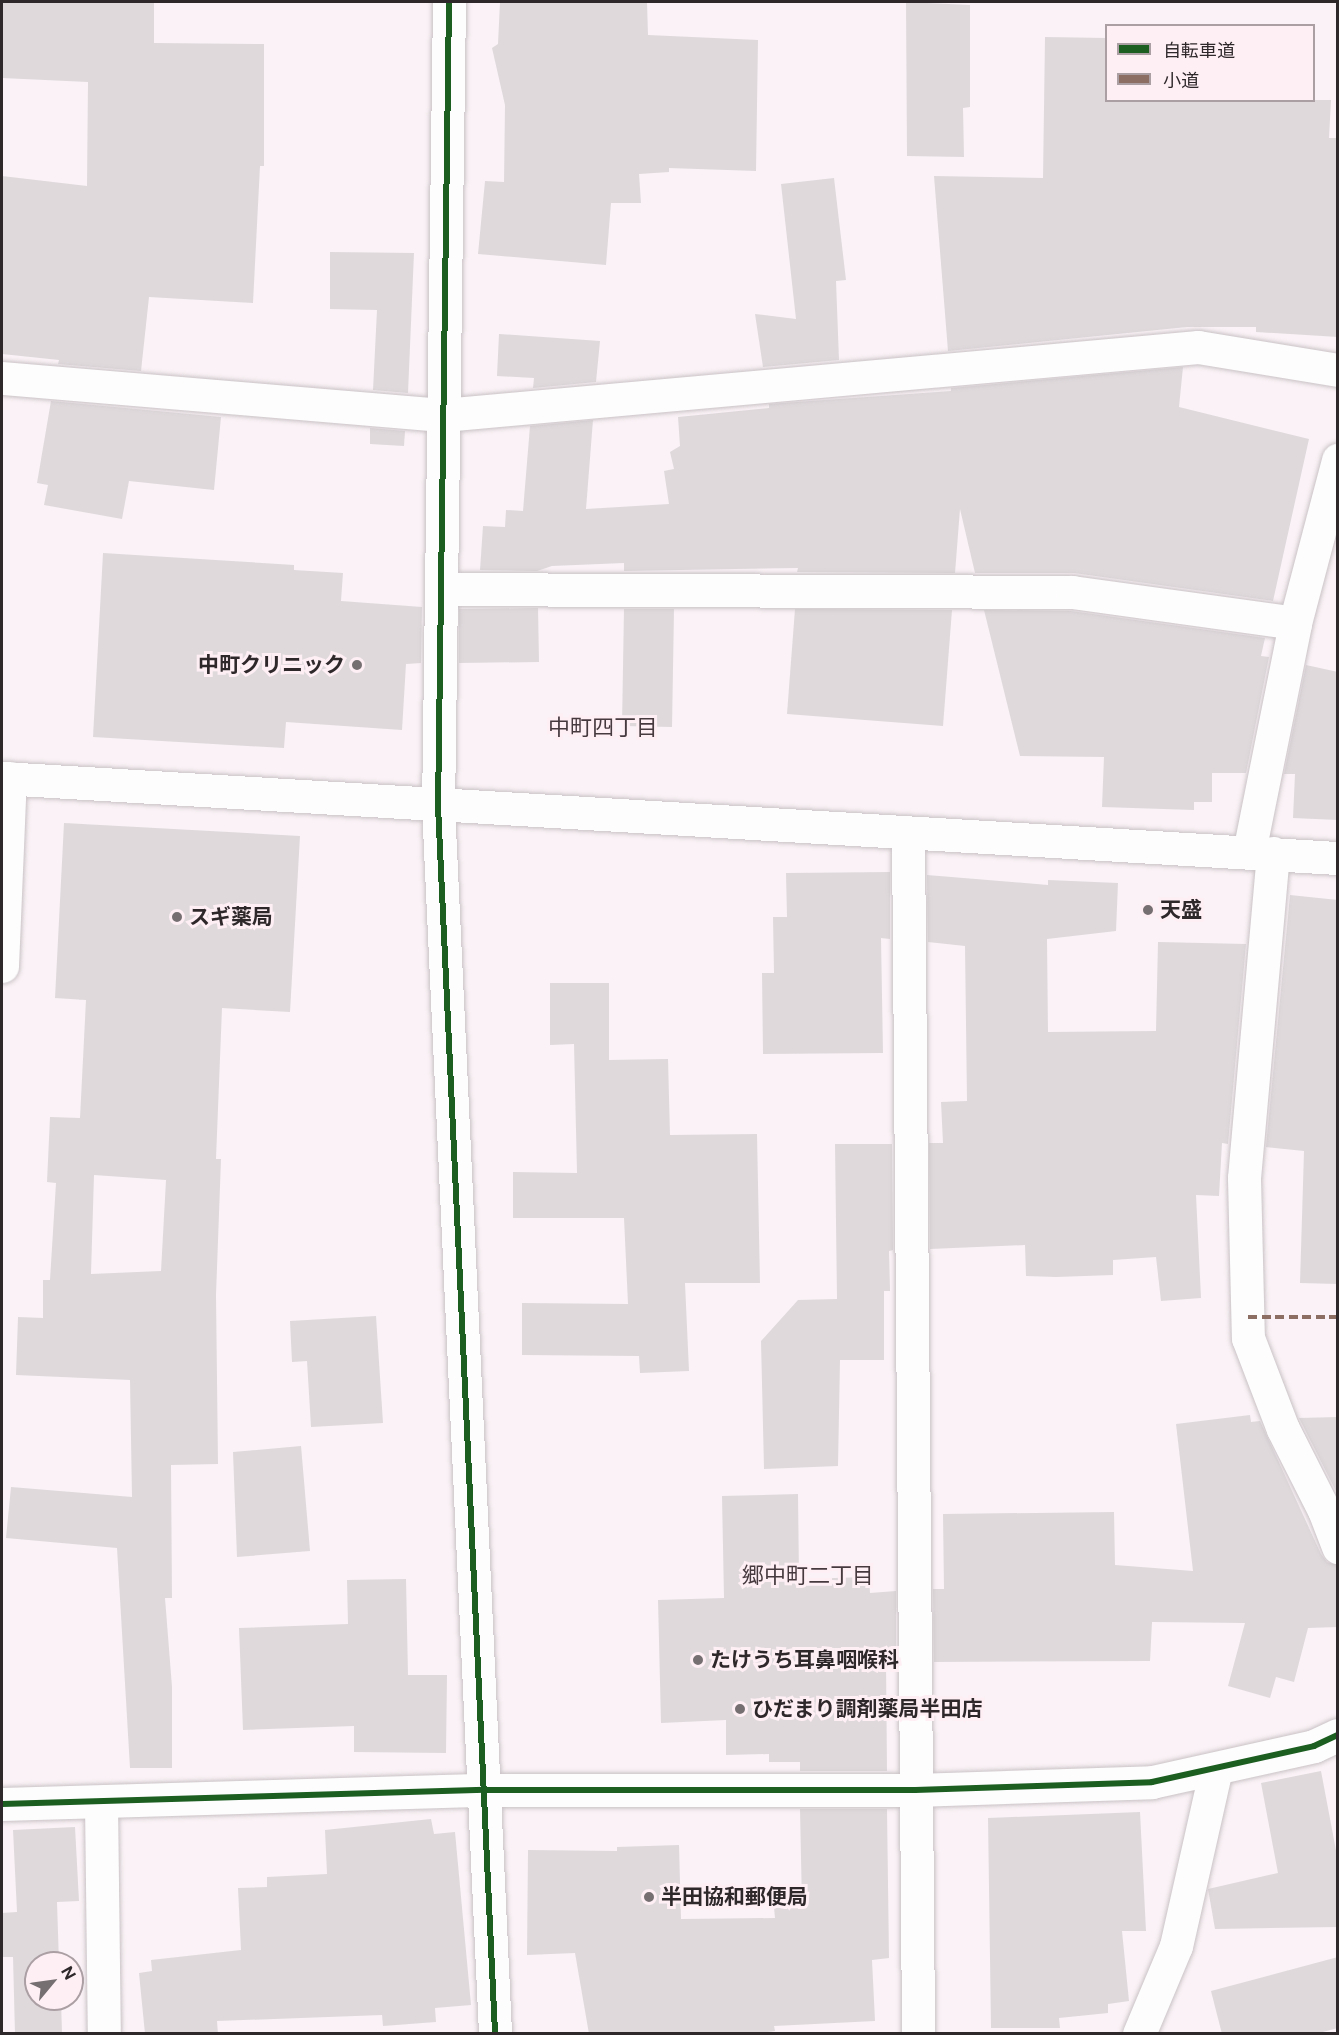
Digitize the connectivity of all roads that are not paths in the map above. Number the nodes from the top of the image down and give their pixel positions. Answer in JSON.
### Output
{"nodes":[{"id":1,"x":449,"y":2,"type":"edge"},
{"id":2,"x":1338,"y":370,"type":"edge"},
{"id":3,"x":2,"y":378,"type":"edge"},
{"id":4,"x":443,"y":415,"type":"junction"},
{"id":5,"x":1338,"y":460,"type":"edge"},
{"id":6,"x":441,"y":589,"type":"junction"},
{"id":7,"x":1295,"y":623,"type":"junction"},
{"id":8,"x":6,"y":778,"type":"edge"},
{"id":9,"x":438,"y":806,"type":"junction"},
{"id":10,"x":908,"y":834,"type":"junction"},
{"id":11,"x":1261,"y":853,"type":"junction"},
{"id":12,"x":1338,"y":858,"type":"edge"},
{"id":13,"x":2,"y":966,"type":"edge"},
{"id":14,"x":1338,"y":1547,"type":"edge"},
{"id":15,"x":1338,"y":1735,"type":"edge"},
{"id":16,"x":1216,"y":1768,"type":"junction"},
{"id":17,"x":485,"y":1790,"type":"junction"},
{"id":18,"x":915,"y":1790,"type":"junction"},
{"id":19,"x":101,"y":1802,"type":"junction"},
{"id":20,"x":2,"y":1803,"type":"edge"},
{"id":21,"x":104,"y":2034,"type":"edge"},
{"id":22,"x":495,"y":2034,"type":"edge"},
{"id":23,"x":918,"y":2034,"type":"edge"},
{"id":24,"x":1139,"y":2034,"type":"edge"}],
"edges":[{"from":1,"to":4,"type":"street"},
{"from":2,"to":4,"type":"street"},
{"from":3,"to":4,"type":"street"},
{"from":4,"to":6,"type":"street"},
{"from":5,"to":7,"type":"street"},
{"from":6,"to":7,"type":"street"},
{"from":6,"to":9,"type":"street"},
{"from":7,"to":11,"type":"street"},
{"from":8,"to":9,"type":"street"},
{"from":8,"to":13,"type":"street"},
{"from":9,"to":10,"type":"street"},
{"from":9,"to":17,"type":"street"},
{"from":10,"to":11,"type":"street"},
{"from":10,"to":18,"type":"street"},
{"from":11,"to":12,"type":"street"},
{"from":11,"to":14,"type":"street"},
{"from":15,"to":16,"type":"street"},
{"from":16,"to":18,"type":"street"},
{"from":16,"to":24,"type":"street"},
{"from":17,"to":18,"type":"street"},
{"from":17,"to":19,"type":"street"},
{"from":17,"to":22,"type":"street"},
{"from":18,"to":23,"type":"street"},
{"from":19,"to":20,"type":"street"},
{"from":19,"to":21,"type":"street"}]}
